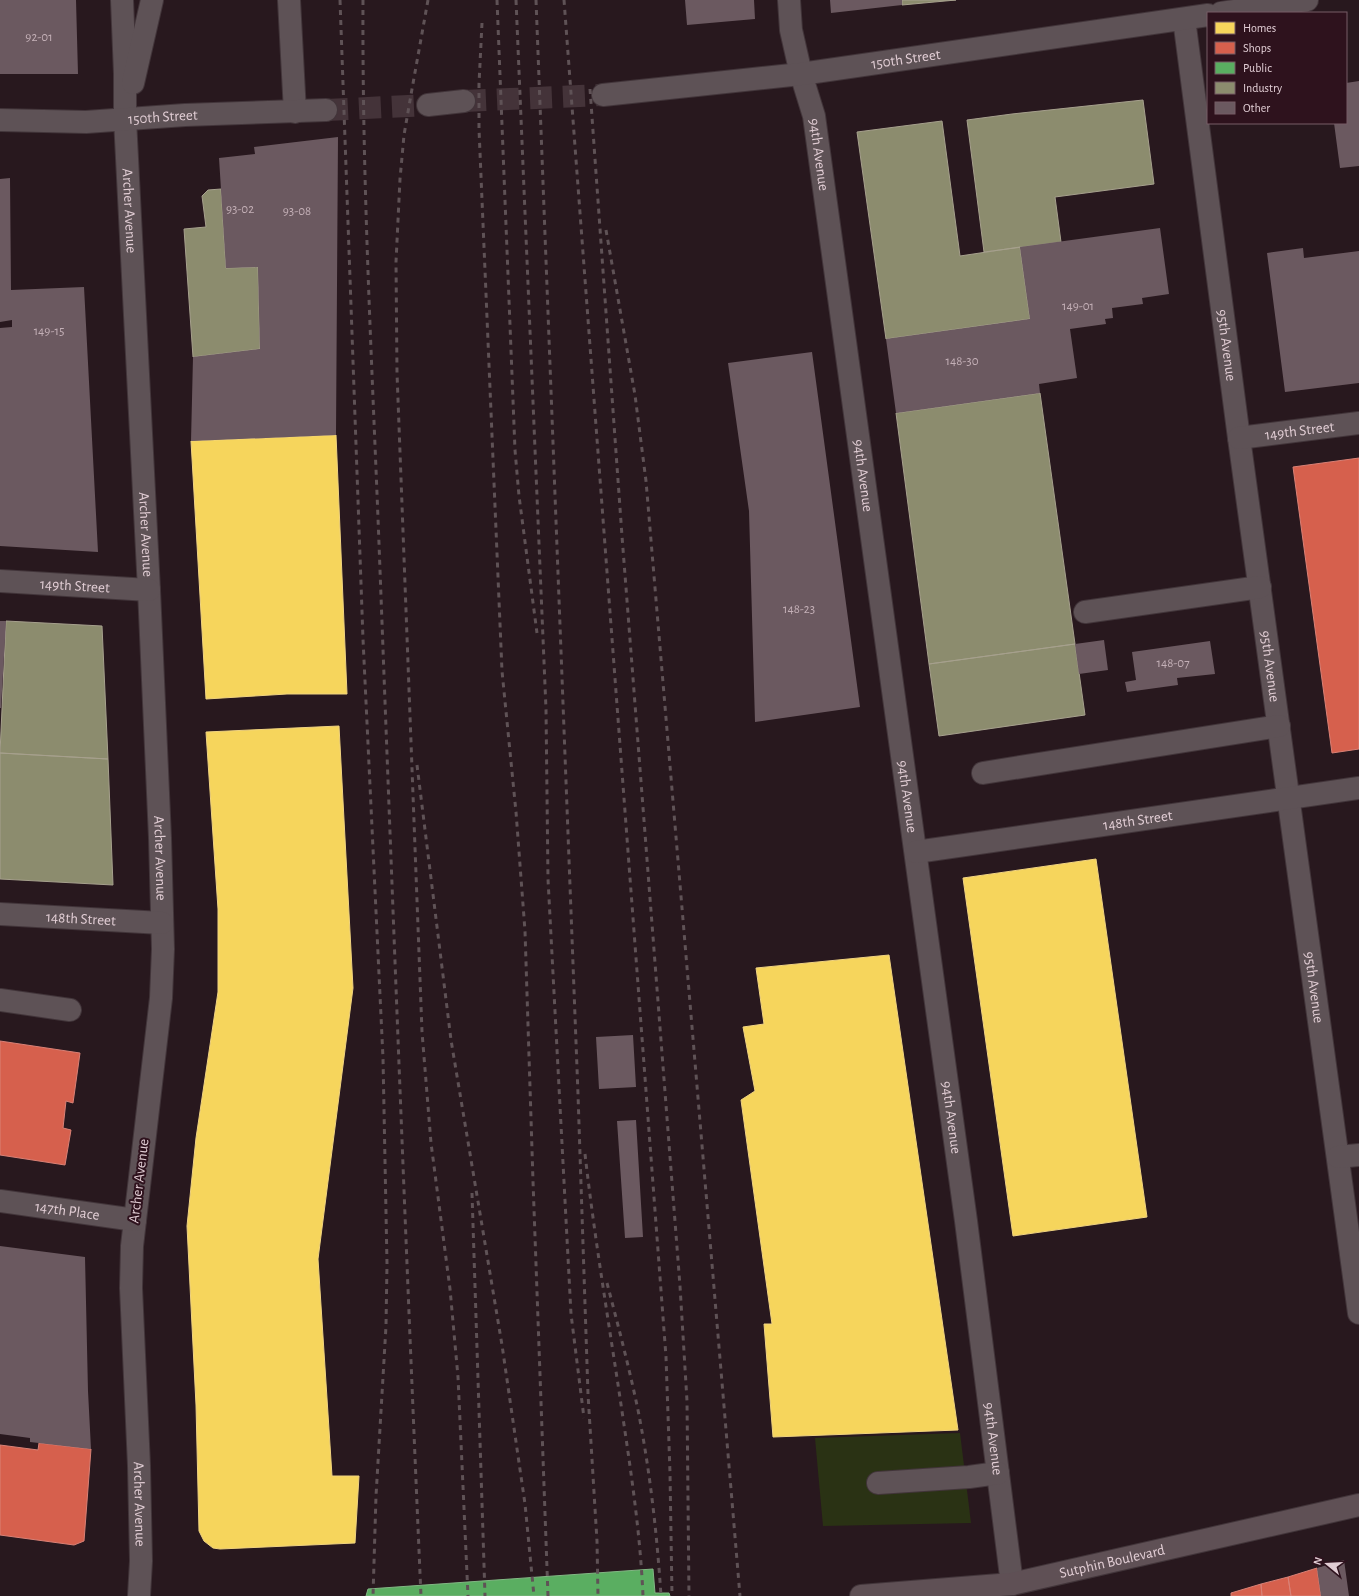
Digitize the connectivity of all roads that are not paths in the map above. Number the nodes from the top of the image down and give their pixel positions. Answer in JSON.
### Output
{"nodes":[{"id":1,"x":122,"y":0,"type":"edge"},
{"id":2,"x":152,"y":0,"type":"edge"},
{"id":3,"x":289,"y":0,"type":"edge"},
{"id":4,"x":789,"y":0,"type":"edge"},
{"id":5,"x":1307,"y":0,"type":"edge"},
{"id":6,"x":1228,"y":12,"type":"edge"},
{"id":7,"x":1207,"y":15,"type":"edge"},
{"id":8,"x":1184,"y":19,"type":"junction"},
{"id":9,"x":801,"y":74,"type":"junction"},
{"id":10,"x":603,"y":95,"type":"tunnel mouth"},
{"id":11,"x":464,"y":101,"type":"tunnel mouth"},
{"id":12,"x":428,"y":105,"type":"tunnel mouth"},
{"id":13,"x":326,"y":110,"type":"tunnel mouth"},
{"id":14,"x":295,"y":112,"type":"junction"},
{"id":15,"x":125,"y":119,"type":"junction"},
{"id":16,"x":0,"y":120,"type":"edge"},
{"id":17,"x":1359,"y":423,"type":"edge"},
{"id":18,"x":1240,"y":438,"type":"junction"},
{"id":19,"x":0,"y":581,"type":"edge"},
{"id":20,"x":1260,"y":587,"type":"junction"},
{"id":21,"x":149,"y":590,"type":"junction"},
{"id":22,"x":1085,"y":612,"type":"dead end"},
{"id":23,"x":1279,"y":726,"type":"junction"},
{"id":24,"x":983,"y":773,"type":"dead end"},
{"id":25,"x":1359,"y":788,"type":"edge"},
{"id":26,"x":1289,"y":798,"type":"junction"},
{"id":27,"x":916,"y":852,"type":"junction"},
{"id":28,"x":0,"y":914,"type":"edge"},
{"id":29,"x":162,"y":923,"type":"junction"},
{"id":30,"x":0,"y":1000,"type":"edge"},
{"id":31,"x":70,"y":1010,"type":"dead end"},
{"id":32,"x":1359,"y":1155,"type":"edge"},
{"id":33,"x":1338,"y":1157,"type":"junction"},
{"id":34,"x":0,"y":1201,"type":"edge"},
{"id":35,"x":135,"y":1220,"type":"junction"},
{"id":36,"x":1359,"y":1313,"type":"edge"},
{"id":37,"x":998,"y":1473,"type":"junction"},
{"id":38,"x":878,"y":1483,"type":"dead end"},
{"id":39,"x":1359,"y":1505,"type":"edge"},
{"id":40,"x":1013,"y":1590,"type":"edge"},
{"id":41,"x":138,"y":1596,"type":"edge"},
{"id":42,"x":861,"y":1596,"type":"edge"}],
"edges":[{"from":1,"to":15,"type":"street","name":"Archer Avenue"},
{"from":2,"to":15,"type":"street","name":"Archer Avenue"},
{"from":3,"to":14,"type":"street"},
{"from":4,"to":9,"type":"street","name":"94th Avenue"},
{"from":5,"to":6,"type":"street"},
{"from":7,"to":8,"type":"street","name":"150th Street"},
{"from":8,"to":9,"type":"street","name":"150th Street"},
{"from":8,"to":18,"type":"street","name":"95th Avenue"},
{"from":9,"to":10,"type":"street","name":"150th Street"},
{"from":9,"to":27,"type":"street","name":"94th Avenue"},
{"from":11,"to":12,"type":"street"},
{"from":13,"to":14,"type":"street","name":"150th Street"},
{"from":14,"to":15,"type":"street","name":"150th Street"},
{"from":15,"to":16,"type":"street","name":"150th Street"},
{"from":15,"to":21,"type":"street","name":"Archer Avenue"},
{"from":17,"to":18,"type":"street","name":"149th Street"},
{"from":18,"to":20,"type":"street","name":"95th Avenue"},
{"from":19,"to":21,"type":"street","name":"149th Street"},
{"from":20,"to":22,"type":"street"},
{"from":20,"to":23,"type":"street","name":"95th Avenue"},
{"from":21,"to":29,"type":"street","name":"Archer Avenue"},
{"from":23,"to":24,"type":"street"},
{"from":23,"to":26,"type":"street","name":"95th Avenue"},
{"from":25,"to":26,"type":"street","name":"148th Street"},
{"from":26,"to":27,"type":"street","name":"148th Street"},
{"from":26,"to":33,"type":"street","name":"95th Avenue"},
{"from":27,"to":37,"type":"street","name":"94th Avenue"},
{"from":28,"to":29,"type":"street","name":"148th Street"},
{"from":29,"to":35,"type":"street","name":"Archer Avenue"},
{"from":30,"to":31,"type":"street"},
{"from":32,"to":33,"type":"street"},
{"from":33,"to":36,"type":"street","name":"95th Avenue"},
{"from":34,"to":35,"type":"street","name":"147th Place"},
{"from":35,"to":41,"type":"street","name":"Archer Avenue"},
{"from":37,"to":38,"type":"street"},
{"from":37,"to":40,"type":"street","name":"94th Avenue"},
{"from":39,"to":40,"type":"main road","name":"Sutphin Boulevard"},
{"from":40,"to":42,"type":"main road","name":"Sutphin Boulevard"}]}
